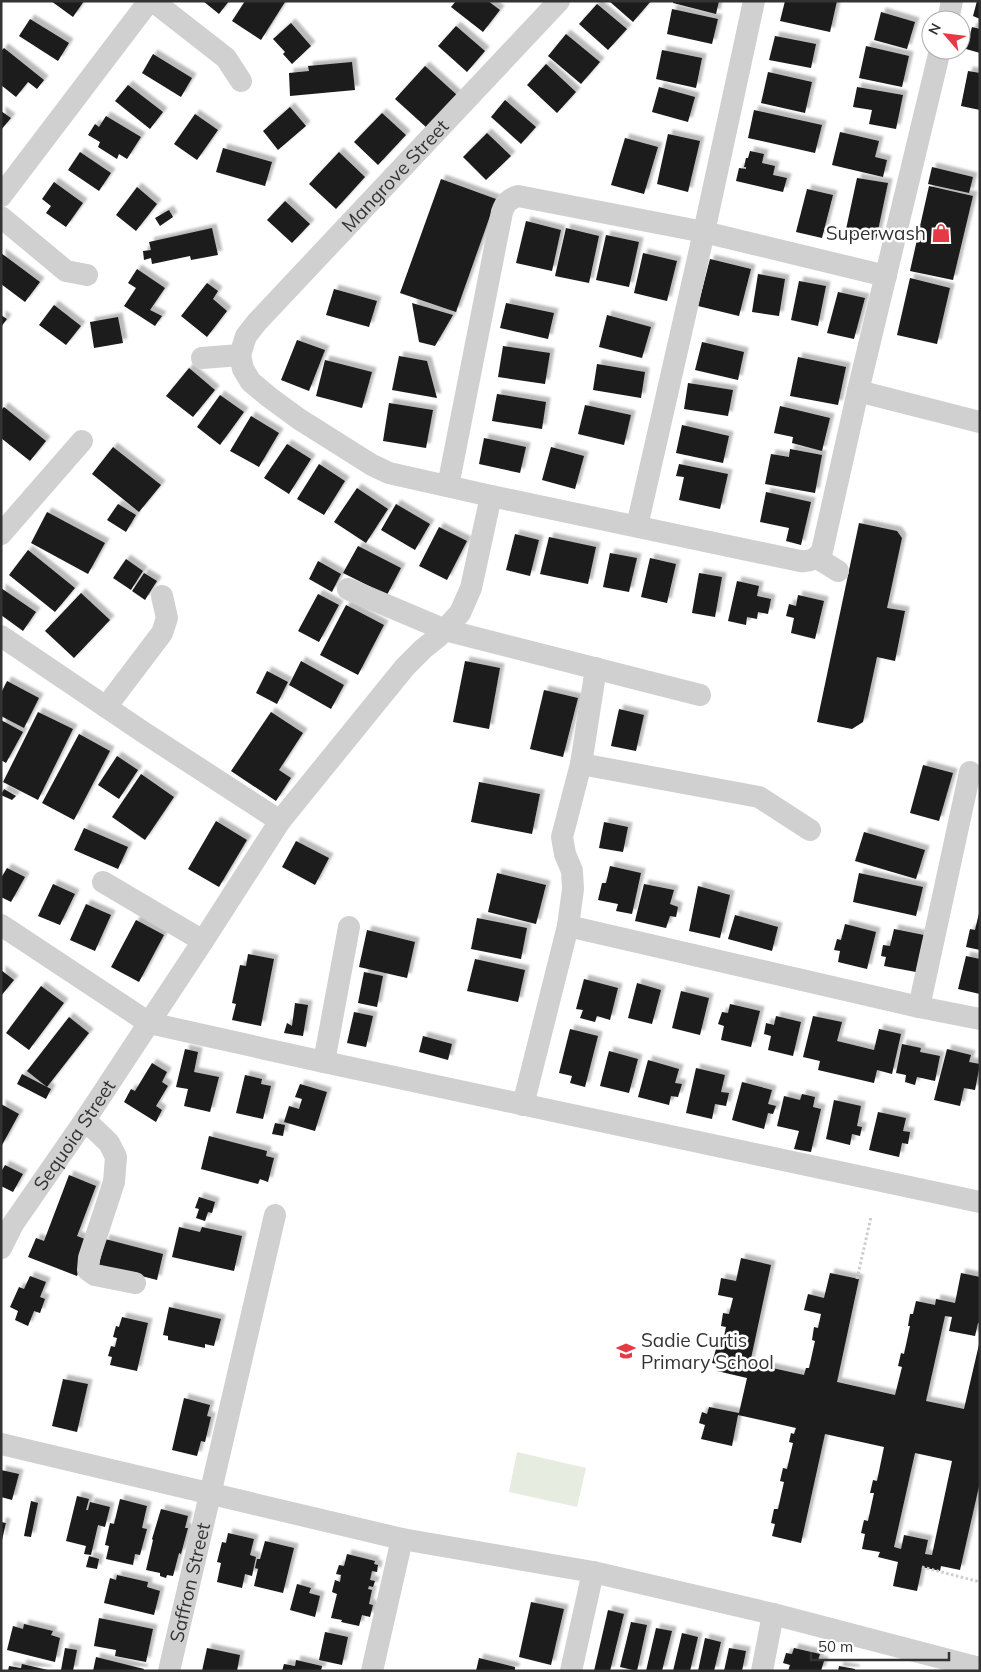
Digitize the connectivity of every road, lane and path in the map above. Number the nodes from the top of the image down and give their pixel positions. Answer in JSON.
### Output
{"nodes":[{"id":1,"x":149,"y":1,"type":"edge"},
{"id":2,"x":153,"y":1,"type":"edge"},
{"id":3,"x":559,"y":1,"type":"edge"},
{"id":4,"x":754,"y":1,"type":"edge"},
{"id":5,"x":938,"y":60,"type":"edge"},
{"id":6,"x":241,"y":81,"type":"dead end"},
{"id":7,"x":1,"y":196,"type":"edge"},
{"id":8,"x":1,"y":217,"type":"edge"},
{"id":9,"x":704,"y":232,"type":"junction"},
{"id":10,"x":87,"y":275,"type":"dead end"},
{"id":11,"x":886,"y":276,"type":"junction"},
{"id":12,"x":240,"y":355,"type":"junction"},
{"id":13,"x":202,"y":358,"type":"dead end"},
{"id":14,"x":858,"y":391,"type":"junction"},
{"id":15,"x":980,"y":422,"type":"edge"},
{"id":16,"x":82,"y":441,"type":"dead end"},
{"id":17,"x":448,"y":486,"type":"junction"},
{"id":18,"x":491,"y":496,"type":"junction"},
{"id":19,"x":637,"y":526,"type":"junction"},
{"id":20,"x":1,"y":534,"type":"edge"},
{"id":21,"x":817,"y":558,"type":"junction"},
{"id":22,"x":838,"y":571,"type":"dead end"},
{"id":23,"x":348,"y":590,"type":"dead end"},
{"id":24,"x":162,"y":596,"type":"dead end"},
{"id":25,"x":444,"y":630,"type":"junction"},
{"id":26,"x":1,"y":636,"type":"edge"},
{"id":27,"x":596,"y":668,"type":"junction"},
{"id":28,"x":700,"y":695,"type":"dead end"},
{"id":29,"x":106,"y":707,"type":"junction"},
{"id":30,"x":581,"y":764,"type":"junction"},
{"id":31,"x":970,"y":772,"type":"dead end"},
{"id":32,"x":280,"y":821,"type":"junction"},
{"id":33,"x":810,"y":830,"type":"dead end"},
{"id":34,"x":103,"y":882,"type":"dead end"},
{"id":35,"x":1,"y":925,"type":"edge"},
{"id":36,"x":568,"y":926,"type":"junction"},
{"id":37,"x":349,"y":927,"type":"dead end"},
{"id":38,"x":203,"y":942,"type":"junction"},
{"id":39,"x":919,"y":1008,"type":"junction"},
{"id":40,"x":980,"y":1019,"type":"edge"},
{"id":41,"x":149,"y":1023,"type":"junction"},
{"id":42,"x":324,"y":1062,"type":"junction"},
{"id":43,"x":523,"y":1105,"type":"junction"},
{"id":44,"x":84,"y":1120,"type":"junction"},
{"id":45,"x":980,"y":1202,"type":"edge"},
{"id":46,"x":276,"y":1216,"type":"dead end"},
{"id":47,"x":871,"y":1217,"type":"dead end"},
{"id":48,"x":1,"y":1248,"type":"edge"},
{"id":49,"x":857,"y":1279,"type":"dead end"},
{"id":50,"x":135,"y":1283,"type":"dead end"},
{"id":51,"x":1,"y":1444,"type":"edge"},
{"id":52,"x":210,"y":1494,"type":"junction"},
{"id":53,"x":402,"y":1539,"type":"junction"},
{"id":54,"x":922,"y":1567,"type":"dead end"},
{"id":55,"x":593,"y":1572,"type":"junction"},
{"id":56,"x":980,"y":1582,"type":"edge"},
{"id":57,"x":773,"y":1614,"type":"junction"},
{"id":58,"x":969,"y":1667,"type":"edge"},
{"id":59,"x":169,"y":1671,"type":"edge"},
{"id":60,"x":372,"y":1671,"type":"edge"},
{"id":61,"x":570,"y":1671,"type":"edge"},
{"id":62,"x":762,"y":1671,"type":"edge"}],
"edges":[{"from":1,"to":7,"type":"street"},
{"from":2,"to":6,"type":"street"},
{"from":3,"to":12,"type":"street","name":"Mangrove Street"},
{"from":4,"to":9,"type":"street"},
{"from":5,"to":11,"type":"street"},
{"from":8,"to":10,"type":"street"},
{"from":9,"to":11,"type":"street"},
{"from":9,"to":17,"type":"street"},
{"from":9,"to":19,"type":"street"},
{"from":11,"to":14,"type":"street"},
{"from":12,"to":13,"type":"street"},
{"from":12,"to":17,"type":"street"},
{"from":14,"to":15,"type":"street"},
{"from":14,"to":21,"type":"street"},
{"from":16,"to":20,"type":"street"},
{"from":17,"to":18,"type":"street"},
{"from":18,"to":19,"type":"street"},
{"from":18,"to":25,"type":"street","name":"Sequoia Street"},
{"from":19,"to":21,"type":"street"},
{"from":21,"to":22,"type":"street"},
{"from":23,"to":25,"type":"street"},
{"from":24,"to":29,"type":"street"},
{"from":25,"to":27,"type":"street"},
{"from":25,"to":32,"type":"street","name":"Sequoia Street"},
{"from":26,"to":29,"type":"street"},
{"from":27,"to":28,"type":"street"},
{"from":27,"to":30,"type":"street"},
{"from":29,"to":32,"type":"street"},
{"from":30,"to":33,"type":"street"},
{"from":30,"to":36,"type":"street"},
{"from":31,"to":39,"type":"street"},
{"from":32,"to":38,"type":"street","name":"Sequoia Street"},
{"from":34,"to":38,"type":"street"},
{"from":35,"to":41,"type":"street"},
{"from":36,"to":39,"type":"street"},
{"from":36,"to":43,"type":"street"},
{"from":37,"to":42,"type":"street"},
{"from":38,"to":41,"type":"street","name":"Sequoia Street"},
{"from":39,"to":40,"type":"street"},
{"from":41,"to":42,"type":"street"},
{"from":41,"to":44,"type":"street","name":"Sequoia Street"},
{"from":42,"to":43,"type":"street"},
{"from":43,"to":45,"type":"street"},
{"from":44,"to":48,"type":"street","name":"Sequoia Street"},
{"from":44,"to":50,"type":"street"},
{"from":46,"to":52,"type":"street","name":"Saffron Street"},
{"from":47,"to":49,"type":"path"},
{"from":51,"to":52,"type":"street"},
{"from":52,"to":53,"type":"street"},
{"from":52,"to":59,"type":"street","name":"Saffron Street"},
{"from":53,"to":55,"type":"street"},
{"from":53,"to":60,"type":"street"},
{"from":54,"to":56,"type":"path"},
{"from":55,"to":57,"type":"street"},
{"from":55,"to":61,"type":"street"},
{"from":57,"to":58,"type":"street"},
{"from":57,"to":62,"type":"street"}]}
